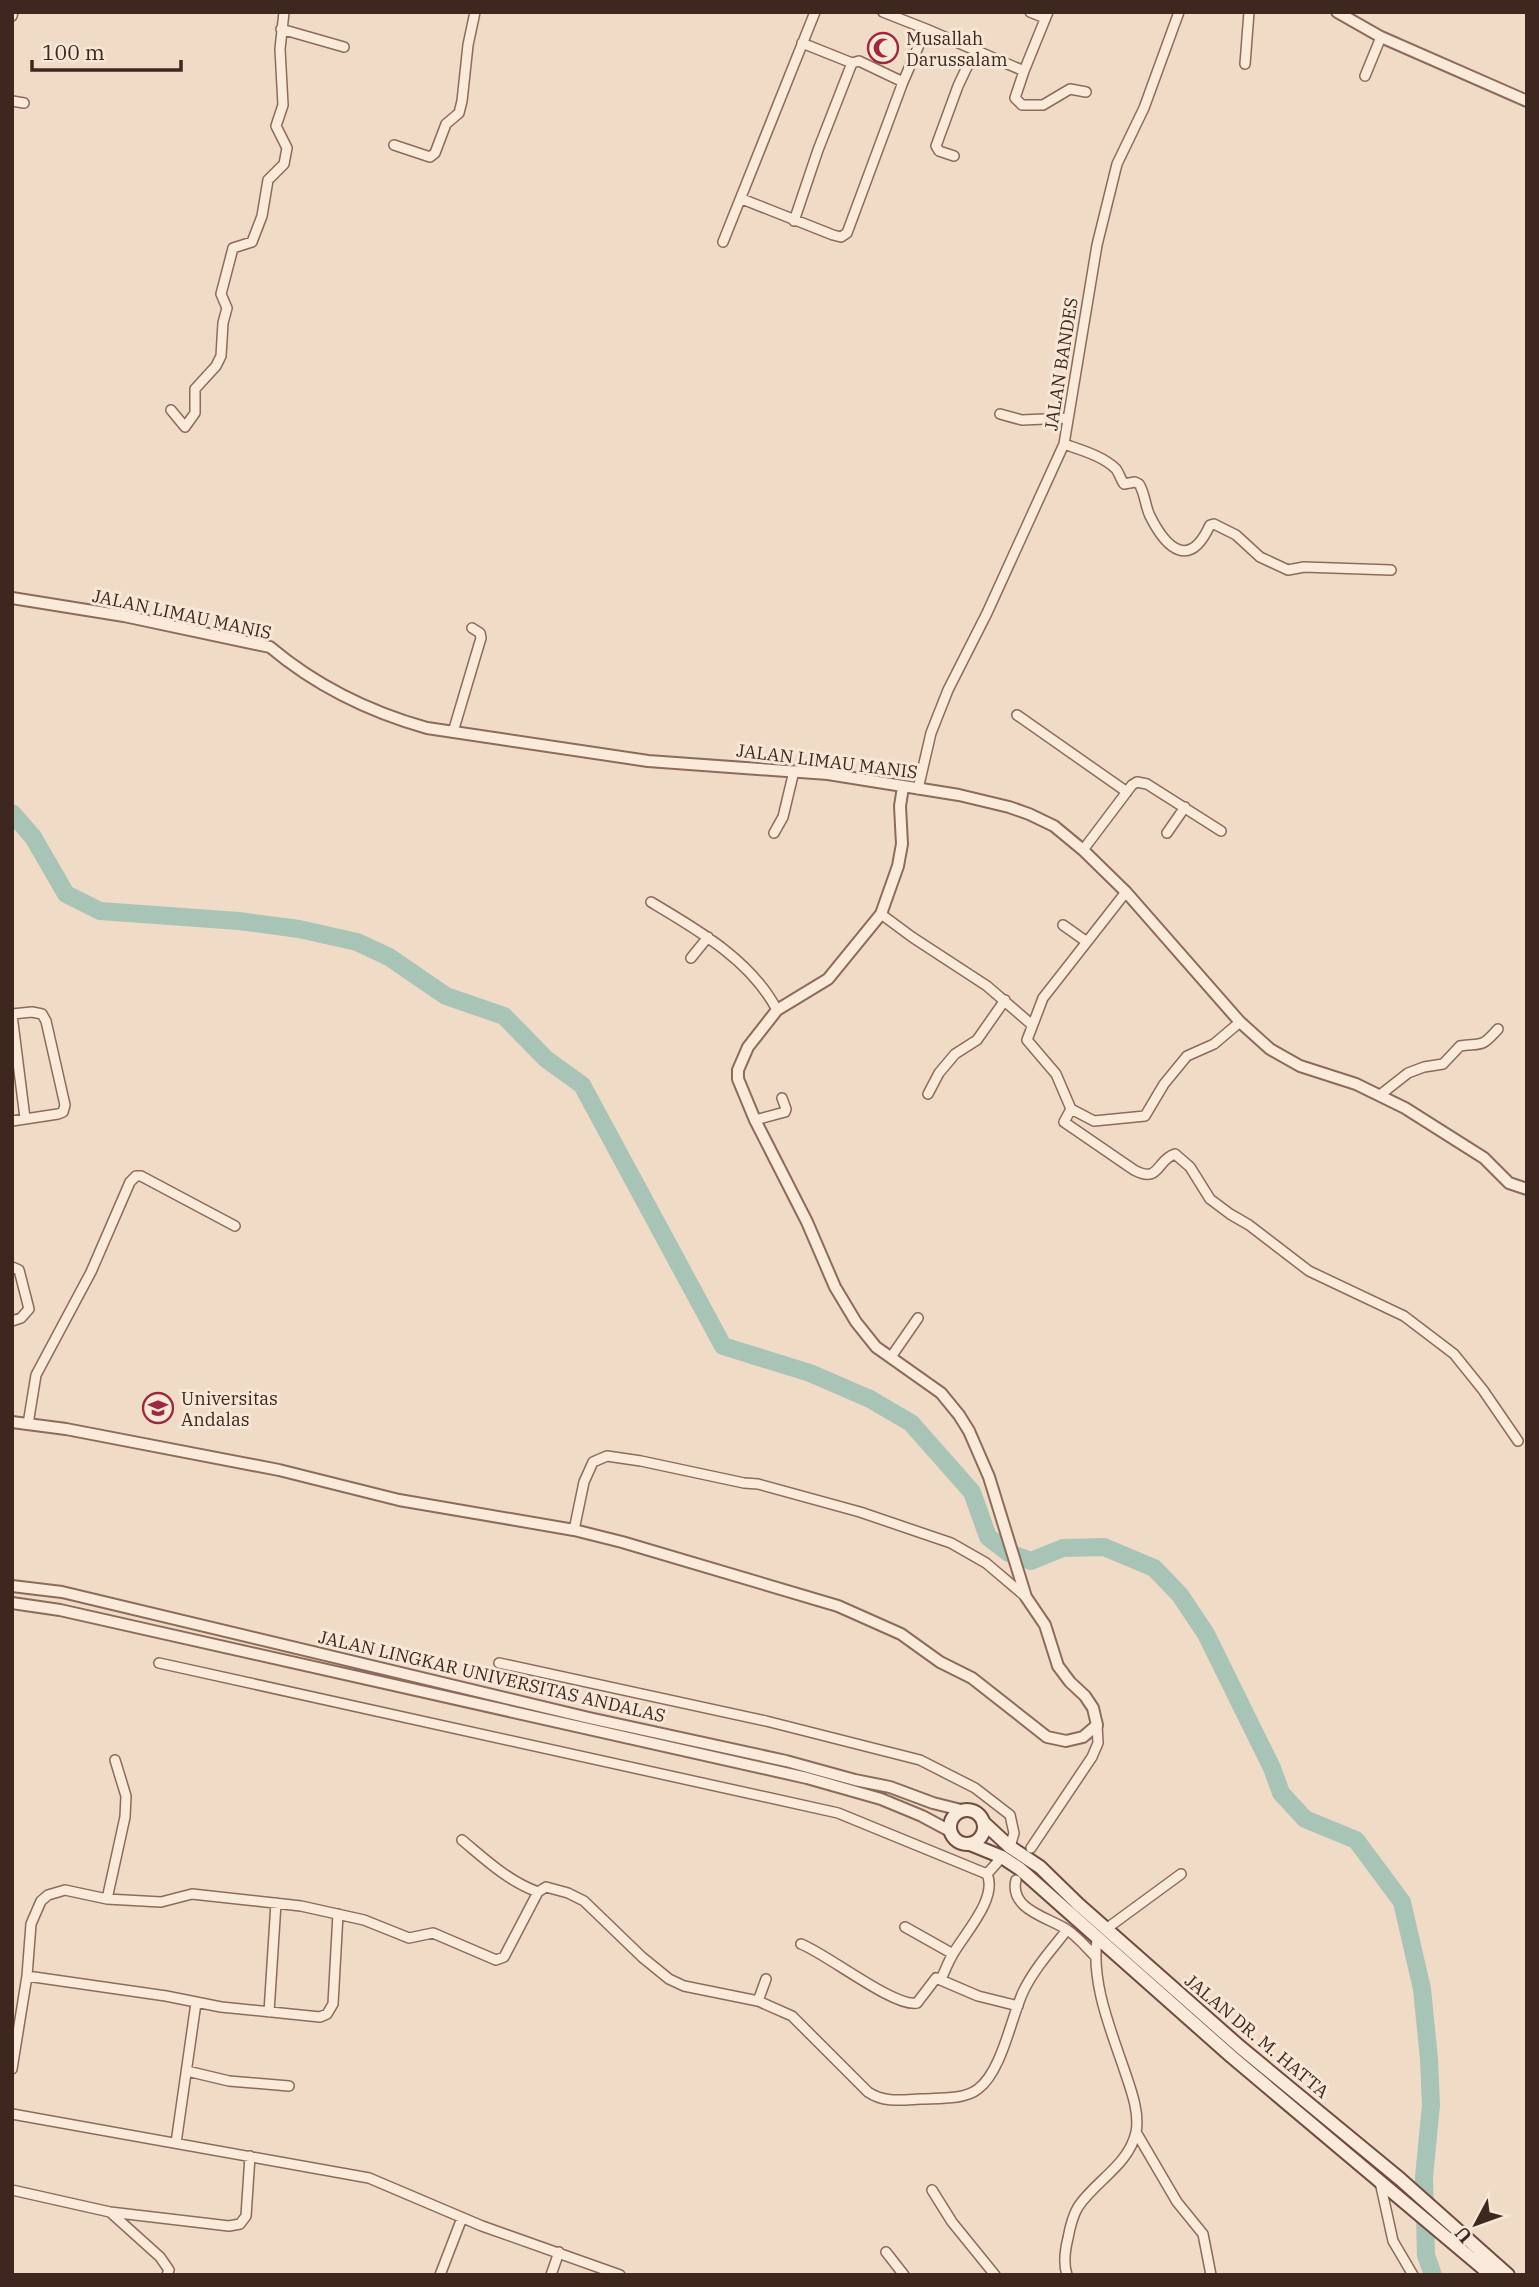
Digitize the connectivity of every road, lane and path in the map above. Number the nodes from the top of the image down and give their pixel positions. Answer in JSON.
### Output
{"nodes":[{"id":1,"x":284,"y":12,"type":"edge"},
{"id":2,"x":475,"y":12,"type":"edge"},
{"id":3,"x":815,"y":12,"type":"edge"},
{"id":4,"x":883,"y":12,"type":"edge"},
{"id":5,"x":1030,"y":12,"type":"edge"},
{"id":6,"x":1179,"y":12,"type":"edge"},
{"id":7,"x":1249,"y":12,"type":"edge"},
{"id":8,"x":1338,"y":12,"type":"edge"},
{"id":9,"x":1047,"y":15,"type":"edge"},
{"id":10,"x":281,"y":29,"type":"junction"},
{"id":11,"x":926,"y":29,"type":"junction"},
{"id":12,"x":1381,"y":37,"type":"junction"},
{"id":13,"x":802,"y":43,"type":"junction"},
{"id":14,"x":344,"y":47,"type":"dead end"},
{"id":15,"x":975,"y":50,"type":"junction"},
{"id":16,"x":852,"y":63,"type":"junction"},
{"id":17,"x":1245,"y":65,"type":"dead end"},
{"id":18,"x":1024,"y":71,"type":"junction"},
{"id":19,"x":1365,"y":76,"type":"dead end"},
{"id":20,"x":903,"y":82,"type":"junction"},
{"id":21,"x":1086,"y":92,"type":"dead end"},
{"id":22,"x":12,"y":101,"type":"edge"},
{"id":23,"x":1527,"y":102,"type":"edge"},
{"id":24,"x":24,"y":103,"type":"dead end"},
{"id":25,"x":394,"y":145,"type":"dead end"},
{"id":26,"x":954,"y":156,"type":"dead end"},
{"id":27,"x":742,"y":199,"type":"junction"},
{"id":28,"x":794,"y":221,"type":"junction"},
{"id":29,"x":723,"y":242,"type":"dead end"},
{"id":30,"x":171,"y":410,"type":"dead end"},
{"id":31,"x":1000,"y":414,"type":"dead end"},
{"id":32,"x":1067,"y":418,"type":"junction"},
{"id":33,"x":1064,"y":444,"type":"junction"},
{"id":34,"x":1391,"y":570,"type":"dead end"},
{"id":35,"x":12,"y":598,"type":"edge"},
{"id":36,"x":472,"y":628,"type":"dead end"},
{"id":37,"x":1017,"y":715,"type":"dead end"},
{"id":38,"x":453,"y":732,"type":"junction"},
{"id":39,"x":794,"y":771,"type":"junction"},
{"id":40,"x":903,"y":787,"type":"junction"},
{"id":41,"x":918,"y":789,"type":"junction"},
{"id":42,"x":1127,"y":792,"type":"junction"},
{"id":43,"x":1185,"y":807,"type":"junction"},
{"id":44,"x":1221,"y":831,"type":"dead end"},
{"id":45,"x":774,"y":833,"type":"dead end"},
{"id":46,"x":1167,"y":833,"type":"dead end"},
{"id":47,"x":1083,"y":850,"type":"junction"},
{"id":48,"x":1126,"y":892,"type":"junction"},
{"id":49,"x":651,"y":902,"type":"dead end"},
{"id":50,"x":881,"y":914,"type":"junction"},
{"id":51,"x":1063,"y":925,"type":"dead end"},
{"id":52,"x":708,"y":937,"type":"junction"},
{"id":53,"x":1087,"y":942,"type":"junction"},
{"id":54,"x":691,"y":958,"type":"dead end"},
{"id":55,"x":1005,"y":1000,"type":"junction"},
{"id":56,"x":778,"y":1009,"type":"junction"},
{"id":57,"x":12,"y":1014,"type":"edge"},
{"id":58,"x":1240,"y":1022,"type":"junction"},
{"id":59,"x":1031,"y":1024,"type":"junction"},
{"id":60,"x":1498,"y":1029,"type":"dead end"},
{"id":61,"x":928,"y":1094,"type":"dead end"},
{"id":62,"x":1380,"y":1095,"type":"junction"},
{"id":63,"x":782,"y":1098,"type":"dead end"},
{"id":64,"x":1071,"y":1110,"type":"junction"},
{"id":65,"x":25,"y":1118,"type":"junction"},
{"id":66,"x":755,"y":1120,"type":"junction"},
{"id":67,"x":12,"y":1121,"type":"edge"},
{"id":68,"x":1527,"y":1189,"type":"edge"},
{"id":69,"x":235,"y":1226,"type":"dead end"},
{"id":70,"x":12,"y":1268,"type":"edge"},
{"id":71,"x":918,"y":1318,"type":"dead end"},
{"id":72,"x":12,"y":1321,"type":"edge"},
{"id":73,"x":891,"y":1357,"type":"junction"},
{"id":74,"x":12,"y":1422,"type":"edge"},
{"id":75,"x":28,"y":1424,"type":"junction"},
{"id":76,"x":1518,"y":1441,"type":"dead end"},
{"id":77,"x":574,"y":1530,"type":"junction"},
{"id":78,"x":12,"y":1586,"type":"edge"},
{"id":79,"x":1026,"y":1597,"type":"junction"},
{"id":80,"x":12,"y":1602,"type":"edge"},
{"id":81,"x":159,"y":1663,"type":"dead end"},
{"id":82,"x":499,"y":1663,"type":"dead end"},
{"id":83,"x":1097,"y":1725,"type":"junction"},
{"id":84,"x":115,"y":1760,"type":"dead end"},
{"id":85,"x":961,"y":1810,"type":"junction"},
{"id":86,"x":983,"y":1822,"type":"junction"},
{"id":87,"x":950,"y":1831,"type":"junction"},
{"id":88,"x":461,"y":1840,"type":"dead end"},
{"id":89,"x":970,"y":1843,"type":"junction"},
{"id":90,"x":1031,"y":1849,"type":"dead end"},
{"id":91,"x":1006,"y":1852,"type":"junction"},
{"id":92,"x":987,"y":1874,"type":"junction"},
{"id":93,"x":1181,"y":1874,"type":"dead end"},
{"id":94,"x":1016,"y":1880,"type":"dead end"},
{"id":95,"x":538,"y":1892,"type":"junction"},
{"id":96,"x":107,"y":1899,"type":"junction"},
{"id":97,"x":276,"y":1903,"type":"junction"},
{"id":98,"x":338,"y":1914,"type":"junction"},
{"id":99,"x":905,"y":1927,"type":"dead end"},
{"id":100,"x":1067,"y":1930,"type":"junction"},
{"id":101,"x":1102,"y":1934,"type":"junction"},
{"id":102,"x":801,"y":1944,"type":"dead end"},
{"id":103,"x":953,"y":1954,"type":"junction"},
{"id":104,"x":1095,"y":1956,"type":"junction"},
{"id":105,"x":27,"y":1976,"type":"junction"},
{"id":106,"x":766,"y":1979,"type":"dead end"},
{"id":107,"x":941,"y":1979,"type":"junction"},
{"id":108,"x":758,"y":2001,"type":"junction"},
{"id":109,"x":196,"y":2003,"type":"junction"},
{"id":110,"x":1018,"y":2006,"type":"junction"},
{"id":111,"x":269,"y":2012,"type":"junction"},
{"id":112,"x":12,"y":2069,"type":"edge"},
{"id":113,"x":187,"y":2071,"type":"junction"},
{"id":114,"x":289,"y":2086,"type":"dead end"},
{"id":115,"x":12,"y":2114,"type":"edge"},
{"id":116,"x":1136,"y":2132,"type":"junction"},
{"id":117,"x":176,"y":2143,"type":"junction"},
{"id":118,"x":250,"y":2156,"type":"junction"},
{"id":119,"x":1379,"y":2181,"type":"junction"},
{"id":120,"x":12,"y":2190,"type":"edge"},
{"id":121,"x":932,"y":2190,"type":"dead end"},
{"id":122,"x":110,"y":2212,"type":"junction"},
{"id":123,"x":462,"y":2218,"type":"junction"},
{"id":124,"x":559,"y":2252,"type":"junction"},
{"id":125,"x":886,"y":2252,"type":"dead end"},
{"id":126,"x":167,"y":2275,"type":"edge"},
{"id":127,"x":440,"y":2275,"type":"edge"},
{"id":128,"x":551,"y":2275,"type":"edge"},
{"id":129,"x":620,"y":2275,"type":"edge"},
{"id":130,"x":904,"y":2275,"type":"edge"},
{"id":131,"x":995,"y":2275,"type":"edge"},
{"id":132,"x":1067,"y":2275,"type":"edge"},
{"id":133,"x":1211,"y":2275,"type":"edge"},
{"id":134,"x":1413,"y":2275,"type":"edge"},
{"id":135,"x":1491,"y":2275,"type":"edge"},
{"id":136,"x":1508,"y":2275,"type":"edge"}],
"edges":[{"from":1,"to":10,"type":"street"},
{"from":2,"to":25,"type":"street"},
{"from":3,"to":13,"type":"street"},
{"from":4,"to":11,"type":"street"},
{"from":5,"to":9,"type":"street"},
{"from":6,"to":32,"type":"street","name":"JALAN BANDES"},
{"from":7,"to":17,"type":"street"},
{"from":8,"to":12,"type":"street"},
{"from":9,"to":18,"type":"street"},
{"from":10,"to":14,"type":"street"},
{"from":10,"to":30,"type":"street"},
{"from":11,"to":15,"type":"street"},
{"from":11,"to":20,"type":"street"},
{"from":12,"to":19,"type":"street"},
{"from":12,"to":23,"type":"street"},
{"from":13,"to":16,"type":"street"},
{"from":13,"to":27,"type":"street"},
{"from":15,"to":18,"type":"street"},
{"from":15,"to":26,"type":"street"},
{"from":16,"to":20,"type":"street"},
{"from":16,"to":28,"type":"street"},
{"from":18,"to":21,"type":"street"},
{"from":20,"to":28,"type":"street"},
{"from":22,"to":24,"type":"street"},
{"from":27,"to":28,"type":"street"},
{"from":27,"to":29,"type":"street"},
{"from":31,"to":32,"type":"street"},
{"from":32,"to":33,"type":"street","name":"JALAN BANDES"},
{"from":33,"to":34,"type":"street"},
{"from":33,"to":41,"type":"street","name":"JALAN BANDES"},
{"from":35,"to":38,"type":"street","name":"JALAN LIMAU MANIS"},
{"from":36,"to":38,"type":"street"},
{"from":37,"to":42,"type":"street"},
{"from":38,"to":39,"type":"street","name":"JALAN LIMAU MANIS"},
{"from":39,"to":40,"type":"street","name":"JALAN LIMAU MANIS"},
{"from":39,"to":45,"type":"street"},
{"from":40,"to":41,"type":"street","name":"JALAN LIMAU MANIS"},
{"from":40,"to":50,"type":"street"},
{"from":41,"to":47,"type":"street","name":"JALAN LIMAU MANIS"},
{"from":42,"to":43,"type":"street"},
{"from":42,"to":47,"type":"street"},
{"from":43,"to":44,"type":"street"},
{"from":43,"to":46,"type":"street"},
{"from":47,"to":48,"type":"street","name":"JALAN LIMAU MANIS"},
{"from":48,"to":53,"type":"street"},
{"from":48,"to":58,"type":"street","name":"JALAN LIMAU MANIS"},
{"from":49,"to":52,"type":"street"},
{"from":50,"to":55,"type":"street"},
{"from":50,"to":56,"type":"street"},
{"from":51,"to":53,"type":"street"},
{"from":52,"to":54,"type":"street"},
{"from":52,"to":56,"type":"street"},
{"from":53,"to":59,"type":"street"},
{"from":55,"to":59,"type":"street"},
{"from":55,"to":61,"type":"street"},
{"from":56,"to":66,"type":"street"},
{"from":57,"to":65,"type":"street"},
{"from":57,"to":65,"type":"street"},
{"from":58,"to":62,"type":"street","name":"JALAN LIMAU MANIS"},
{"from":58,"to":64,"type":"street"},
{"from":59,"to":64,"type":"street"},
{"from":60,"to":62,"type":"street"},
{"from":62,"to":68,"type":"street","name":"JALAN LIMAU MANIS"},
{"from":63,"to":66,"type":"street"},
{"from":64,"to":76,"type":"street"},
{"from":65,"to":67,"type":"street"},
{"from":66,"to":73,"type":"street"},
{"from":69,"to":75,"type":"street"},
{"from":70,"to":72,"type":"street"},
{"from":71,"to":73,"type":"street"},
{"from":73,"to":79,"type":"street"},
{"from":74,"to":75,"type":"street"},
{"from":75,"to":77,"type":"street"},
{"from":77,"to":79,"type":"street"},
{"from":77,"to":83,"type":"street"},
{"from":78,"to":85,"type":"street","name":"JALAN LINGKAR UNIVERSITAS ANDALAS"},
{"from":79,"to":83,"type":"street"},
{"from":80,"to":87,"type":"street","name":"JALAN LINGKAR UNIVERSITAS ANDALAS"},
{"from":81,"to":92,"type":"street"},
{"from":82,"to":91,"type":"street"},
{"from":83,"to":90,"type":"street"},
{"from":84,"to":96,"type":"street"},
{"from":85,"to":86,"type":"main road"},
{"from":85,"to":87,"type":"main road"},
{"from":86,"to":89,"type":"main road"},
{"from":86,"to":91,"type":"main road","name":"JALAN DR. M. HATTA"},
{"from":87,"to":89,"type":"main road"},
{"from":88,"to":95,"type":"street"},
{"from":89,"to":91,"type":"main road","name":"JALAN DR. M. HATTA"},
{"from":91,"to":92,"type":"street"},
{"from":91,"to":101,"type":"main road","name":"JALAN DR. M. HATTA"},
{"from":92,"to":103,"type":"street"},
{"from":93,"to":101,"type":"street"},
{"from":94,"to":100,"type":"street"},
{"from":95,"to":98,"type":"street"},
{"from":95,"to":108,"type":"street"},
{"from":96,"to":97,"type":"street"},
{"from":96,"to":105,"type":"street"},
{"from":97,"to":98,"type":"street"},
{"from":97,"to":111,"type":"street"},
{"from":98,"to":111,"type":"street"},
{"from":99,"to":103,"type":"street"},
{"from":100,"to":104,"type":"street"},
{"from":100,"to":110,"type":"street"},
{"from":101,"to":104,"type":"street"},
{"from":101,"to":119,"type":"main road","name":"JALAN DR. M. HATTA"},
{"from":101,"to":136,"type":"main road","name":"JALAN DR. M. HATTA"},
{"from":102,"to":107,"type":"street"},
{"from":103,"to":107,"type":"street"},
{"from":104,"to":116,"type":"street"},
{"from":105,"to":109,"type":"street"},
{"from":105,"to":112,"type":"street"},
{"from":106,"to":108,"type":"street"},
{"from":107,"to":110,"type":"street"},
{"from":108,"to":110,"type":"street"},
{"from":109,"to":111,"type":"street"},
{"from":109,"to":113,"type":"street"},
{"from":113,"to":114,"type":"street"},
{"from":113,"to":117,"type":"street"},
{"from":115,"to":117,"type":"street"},
{"from":116,"to":132,"type":"street"},
{"from":116,"to":133,"type":"street"},
{"from":117,"to":118,"type":"street"},
{"from":118,"to":122,"type":"street"},
{"from":118,"to":123,"type":"street"},
{"from":119,"to":134,"type":"street"},
{"from":119,"to":135,"type":"main road","name":"JALAN DR. M. HATTA"},
{"from":120,"to":122,"type":"street"},
{"from":121,"to":131,"type":"street"},
{"from":122,"to":126,"type":"street"},
{"from":123,"to":124,"type":"street"},
{"from":123,"to":127,"type":"street"},
{"from":124,"to":128,"type":"street"},
{"from":124,"to":129,"type":"street"},
{"from":125,"to":130,"type":"street"}]}
